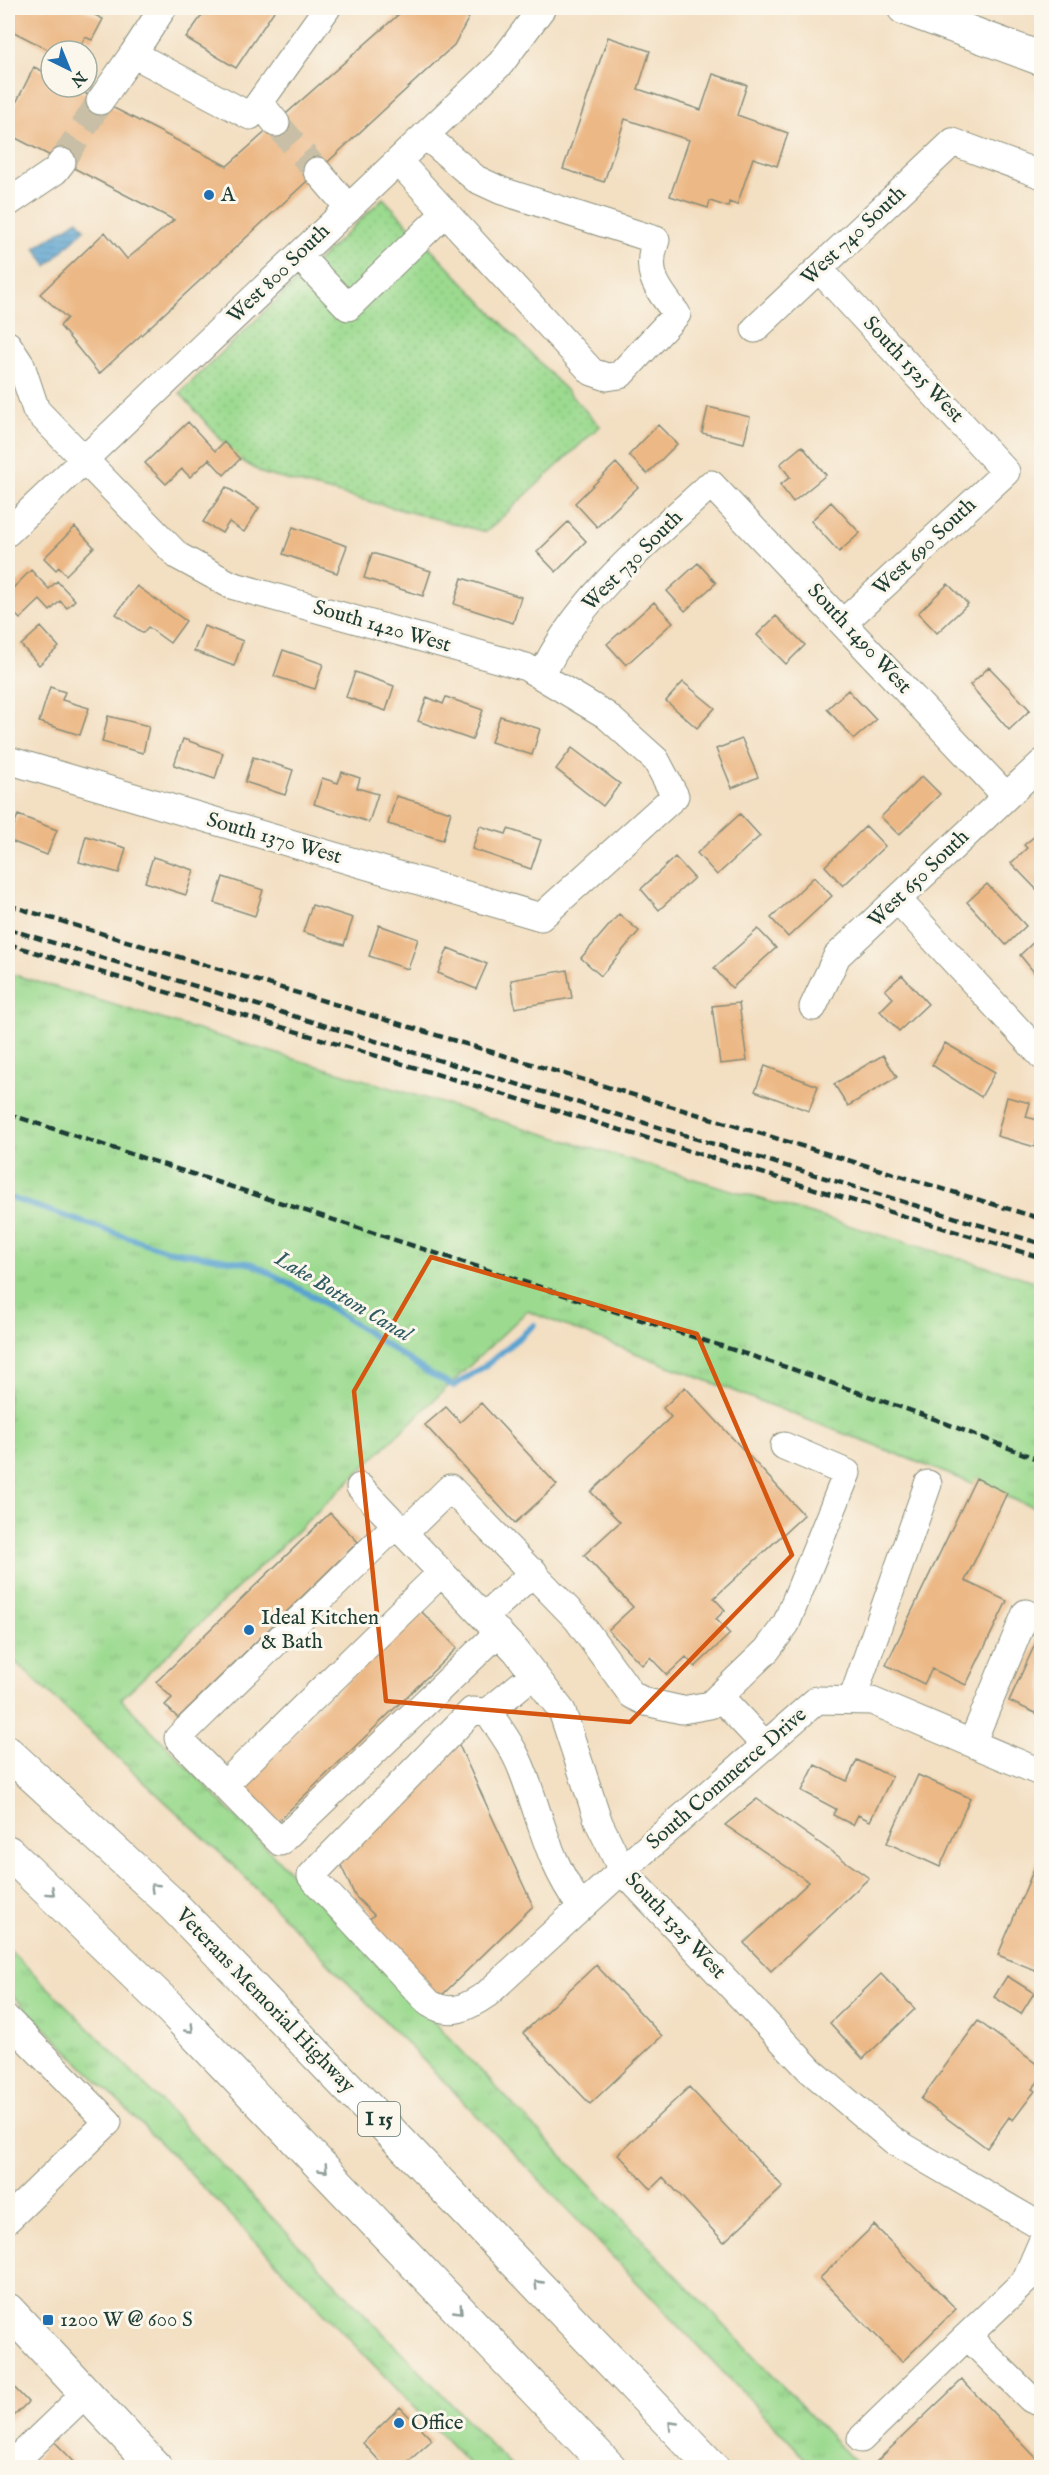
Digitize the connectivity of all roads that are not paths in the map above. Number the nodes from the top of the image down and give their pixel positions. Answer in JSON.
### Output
{"nodes":[{"id":1,"x":163,"y":8,"type":"edge"},
{"id":2,"x":327,"y":8,"type":"edge"},
{"id":3,"x":542,"y":8,"type":"edge"},
{"id":4,"x":904,"y":8,"type":"edge"},
{"id":5,"x":133,"y":54,"type":"junction"},
{"id":6,"x":1041,"y":59,"type":"edge"},
{"id":7,"x":100,"y":101,"type":"tunnel mouth"},
{"id":8,"x":425,"y":135,"type":"junction"},
{"id":9,"x":398,"y":161,"type":"junction"},
{"id":10,"x":62,"y":162,"type":"tunnel mouth"},
{"id":11,"x":317,"y":171,"type":"tunnel mouth"},
{"id":12,"x":1041,"y":175,"type":"edge"},
{"id":13,"x":8,"y":203,"type":"edge"},
{"id":14,"x":349,"y":208,"type":"junction"},
{"id":15,"x":445,"y":213,"type":"junction"},
{"id":16,"x":299,"y":256,"type":"junction"},
{"id":17,"x":819,"y":269,"type":"junction"},
{"id":18,"x":755,"y":329,"type":"dead end"},
{"id":19,"x":8,"y":345,"type":"edge"},
{"id":20,"x":84,"y":460,"type":"junction"},
{"id":21,"x":1006,"y":472,"type":"joint"},
{"id":22,"x":711,"y":483,"type":"joint"},
{"id":23,"x":8,"y":532,"type":"edge"},
{"id":24,"x":844,"y":622,"type":"junction"},
{"id":25,"x":542,"y":675,"type":"junction"},
{"id":26,"x":8,"y":760,"type":"edge"},
{"id":27,"x":1041,"y":763,"type":"edge"},
{"id":28,"x":1006,"y":796,"type":"junction"},
{"id":29,"x":898,"y":900,"type":"junction"},
{"id":30,"x":541,"y":917,"type":"joint"},
{"id":31,"x":813,"y":1007,"type":"dead end"},
{"id":32,"x":1041,"y":1056,"type":"edge"},
{"id":33,"x":784,"y":1446,"type":"dead end"},
{"id":34,"x":928,"y":1484,"type":"dead end"},
{"id":35,"x":360,"y":1487,"type":"dead end"},
{"id":36,"x":400,"y":1529,"type":"junction"},
{"id":37,"x":441,"y":1572,"type":"junction"},
{"id":38,"x":534,"y":1572,"type":"junction"},
{"id":39,"x":1026,"y":1613,"type":"dead end"},
{"id":40,"x":491,"y":1625,"type":"junction"},
{"id":41,"x":534,"y":1674,"type":"junction"},
{"id":42,"x":719,"y":1696,"type":"junction"},
{"id":43,"x":862,"y":1701,"type":"junction"},
{"id":44,"x":488,"y":1712,"type":"junction"},
{"id":45,"x":8,"y":1728,"type":"edge"},
{"id":46,"x":972,"y":1743,"type":"junction"},
{"id":47,"x":765,"y":1745,"type":"junction"},
{"id":48,"x":8,"y":1753,"type":"edge"},
{"id":49,"x":1040,"y":1769,"type":"edge"},
{"id":50,"x":38,"y":1779,"type":"junction"},
{"id":51,"x":224,"y":1785,"type":"junction"},
{"id":52,"x":8,"y":1852,"type":"edge"},
{"id":53,"x":622,"y":1870,"type":"junction"},
{"id":54,"x":581,"y":1907,"type":"junction"},
{"id":55,"x":8,"y":2020,"type":"edge"},
{"id":56,"x":8,"y":2219,"type":"edge"},
{"id":57,"x":1041,"y":2227,"type":"edge"},
{"id":58,"x":1041,"y":2242,"type":"edge"},
{"id":59,"x":8,"y":2310,"type":"edge"},
{"id":60,"x":968,"y":2336,"type":"junction"},
{"id":61,"x":86,"y":2393,"type":"junction"},
{"id":62,"x":1041,"y":2403,"type":"edge"},
{"id":63,"x":861,"y":2439,"type":"dead end"},
{"id":64,"x":8,"y":2468,"type":"edge"},
{"id":65,"x":156,"y":2468,"type":"edge"},
{"id":66,"x":610,"y":2468,"type":"edge"},
{"id":67,"x":713,"y":2468,"type":"edge"}],
"edges":[{"from":1,"to":5,"type":"street"},
{"from":2,"to":5,"type":"street"},
{"from":3,"to":8,"type":"street","name":"West 800 South"},
{"from":4,"to":6,"type":"main road"},
{"from":5,"to":7,"type":"street"},
{"from":8,"to":9,"type":"street","name":"West 800 South"},
{"from":8,"to":15,"type":"street"},
{"from":9,"to":14,"type":"street","name":"West 800 South"},
{"from":9,"to":15,"type":"street"},
{"from":10,"to":13,"type":"street"},
{"from":11,"to":14,"type":"street"},
{"from":12,"to":17,"type":"street","name":"West 740 South"},
{"from":14,"to":16,"type":"street","name":"West 800 South"},
{"from":15,"to":16,"type":"street"},
{"from":16,"to":20,"type":"street","name":"West 800 South"},
{"from":17,"to":18,"type":"street","name":"West 740 South"},
{"from":17,"to":21,"type":"street","name":"South 1525 West"},
{"from":19,"to":20,"type":"street","name":"South 1420 West"},
{"from":20,"to":23,"type":"street","name":"West 800 South"},
{"from":20,"to":25,"type":"street","name":"South 1420 West"},
{"from":21,"to":24,"type":"street","name":"West 690 South"},
{"from":22,"to":24,"type":"street","name":"South 1490 West"},
{"from":22,"to":25,"type":"street","name":"West 730 South"},
{"from":24,"to":28,"type":"street","name":"South 1490 West"},
{"from":25,"to":30,"type":"street","name":"South 1420 West"},
{"from":26,"to":30,"type":"street","name":"South 1370 West"},
{"from":27,"to":28,"type":"street","name":"West 650 South"},
{"from":28,"to":29,"type":"street","name":"West 650 South"},
{"from":29,"to":31,"type":"street","name":"West 650 South"},
{"from":29,"to":32,"type":"street"},
{"from":33,"to":42,"type":"street"},
{"from":34,"to":43,"type":"street"},
{"from":35,"to":36,"type":"street","name":"South 1325 West"},
{"from":36,"to":37,"type":"street","name":"South 1325 West"},
{"from":36,"to":38,"type":"street"},
{"from":36,"to":51,"type":"street"},
{"from":37,"to":40,"type":"street","name":"South 1325 West"},
{"from":37,"to":51,"type":"street"},
{"from":38,"to":40,"type":"street"},
{"from":38,"to":42,"type":"street"},
{"from":39,"to":46,"type":"street"},
{"from":40,"to":41,"type":"street","name":"South 1325 West"},
{"from":40,"to":51,"type":"street"},
{"from":41,"to":44,"type":"street"},
{"from":41,"to":53,"type":"street","name":"South 1325 West"},
{"from":42,"to":47,"type":"street"},
{"from":43,"to":46,"type":"street"},
{"from":43,"to":47,"type":"street","name":"South Commerce Drive"},
{"from":44,"to":54,"type":"street"},
{"from":44,"to":54,"type":"street","name":"South Commerce Drive"},
{"from":45,"to":50,"type":"main road"},
{"from":46,"to":49,"type":"street"},
{"from":47,"to":53,"type":"street","name":"South Commerce Drive"},
{"from":48,"to":50,"type":"main road","name":"Veterans Memorial Highway","number":"I 15"},
{"from":67,"to":50,"type":"main road","name":"Veterans Memorial Highway","number":"I 15","one_way":true},
{"from":52,"to":66,"type":"main road","one_way":true},
{"from":53,"to":54,"type":"street","name":"South Commerce Drive"},
{"from":53,"to":57,"type":"street","name":"South 1325 West"},
{"from":55,"to":56,"type":"street"},
{"from":58,"to":60,"type":"street"},
{"from":59,"to":61,"type":"main road"},
{"from":60,"to":62,"type":"street"},
{"from":60,"to":63,"type":"street"},
{"from":61,"to":64,"type":"street"},
{"from":61,"to":65,"type":"main road"}]}
